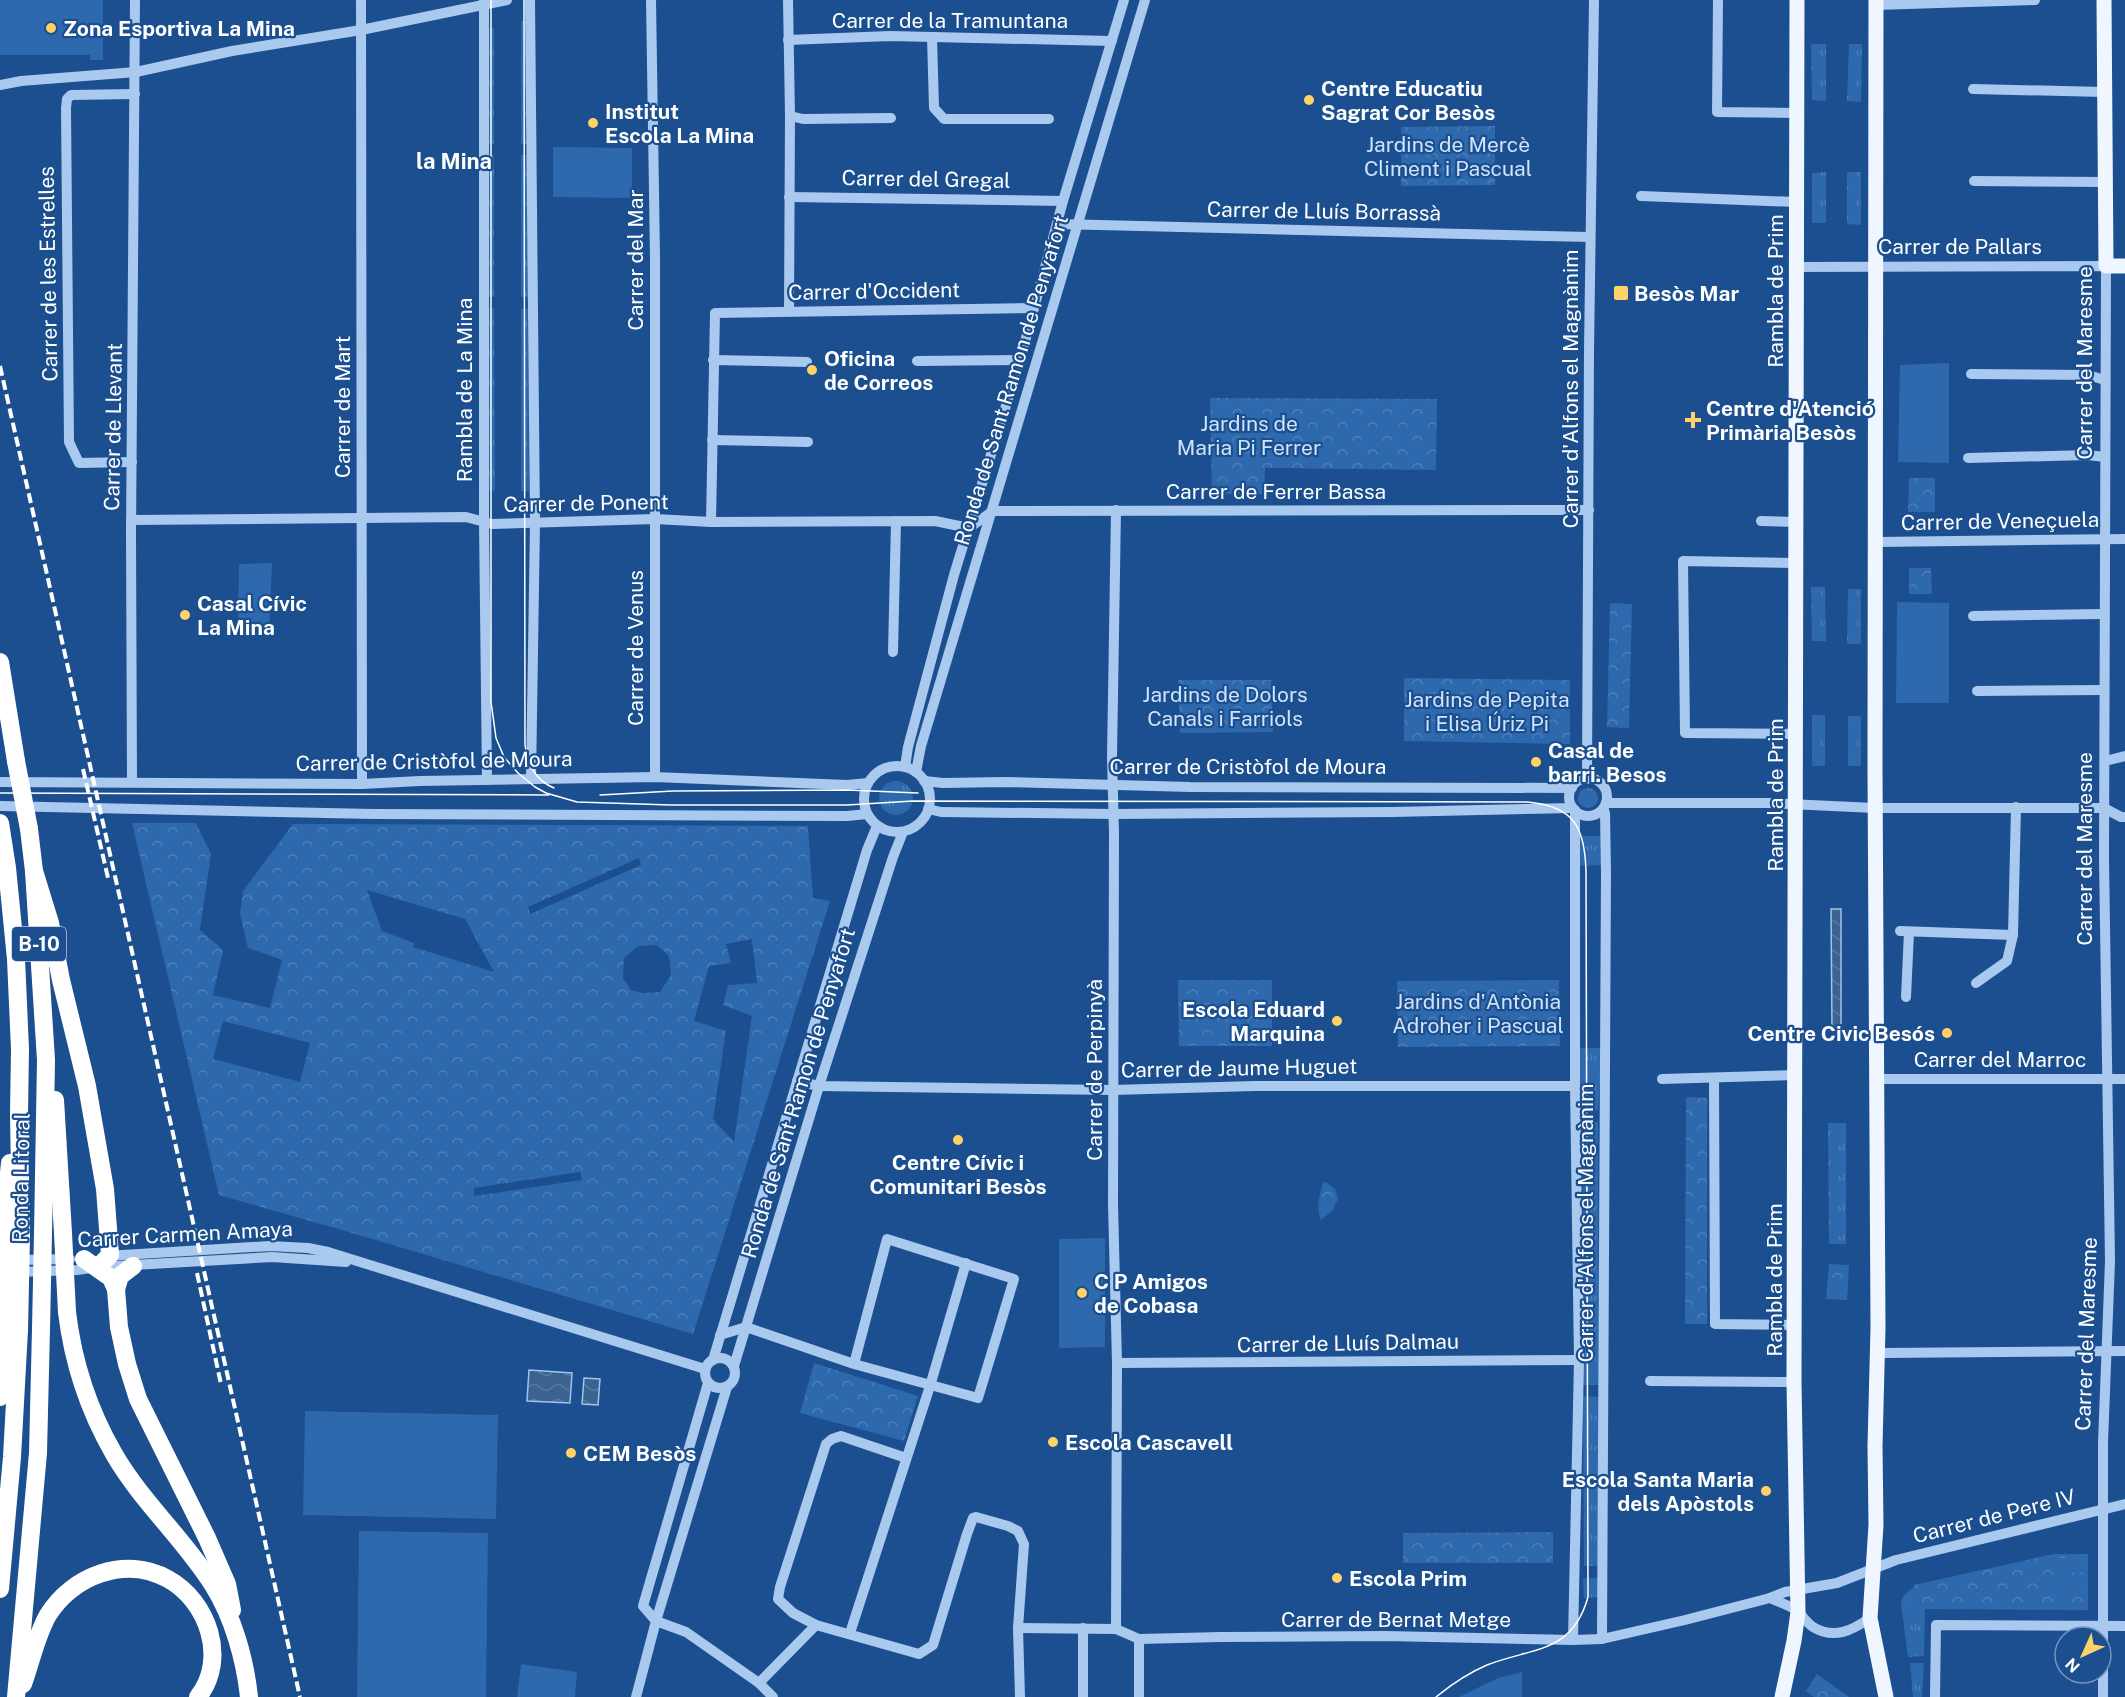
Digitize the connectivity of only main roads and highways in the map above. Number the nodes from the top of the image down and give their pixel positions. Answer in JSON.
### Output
{"nodes":[{"id":1,"x":1797,"y":0,"type":"edge"},
{"id":2,"x":2104,"y":0,"type":"edge"},
{"id":3,"x":1876,"y":3,"type":"edge"},
{"id":4,"x":2106,"y":266,"type":"joint"},
{"id":5,"x":2125,"y":266,"type":"edge"},
{"id":6,"x":0,"y":662,"type":"edge"},
{"id":7,"x":0,"y":826,"type":"edge"},
{"id":8,"x":34,"y":871,"type":"junction"},
{"id":9,"x":46,"y":1060,"type":"junction"},
{"id":10,"x":133,"y":1266,"type":"road end"},
{"id":11,"x":116,"y":1289,"type":"junction"},
{"id":12,"x":12,"y":1334,"type":"junction"},
{"id":13,"x":0,"y":1397,"type":"edge"},
{"id":14,"x":0,"y":1589,"type":"edge"},
{"id":15,"x":233,"y":1627,"type":"junction"},
{"id":16,"x":26,"y":1657,"type":"junction"},
{"id":17,"x":17,"y":1697,"type":"edge"},
{"id":18,"x":198,"y":1697,"type":"edge"},
{"id":19,"x":249,"y":1697,"type":"edge"},
{"id":20,"x":1782,"y":1697,"type":"edge"},
{"id":21,"x":1886,"y":1697,"type":"edge"}],
"edges":[{"from":1,"to":20,"type":"main road","name":"Rambla de Prim"},
{"from":2,"to":4,"type":"main road","name":"Carrer del Maresme"},
{"from":3,"to":21,"type":"main road"},
{"from":4,"to":5,"type":"main road","name":"Carrer de Pallars"},
{"from":6,"to":8,"type":"highway","name":"Ronda Litoral","number":"B-10","bridge":true},
{"from":7,"to":12,"type":"highway","name":"Ronda Litoral","number":"B-10","bridge":true},
{"from":8,"to":9,"type":"highway","name":"Ronda Litoral","number":"B-10"},
{"from":8,"to":11,"type":"highway"},
{"from":9,"to":15,"type":"highway","bridge":true},
{"from":9,"to":16,"type":"highway","name":"Ronda Litoral","number":"B-10","bridge":true},
{"from":10,"to":11,"type":"highway"},
{"from":11,"to":15,"type":"highway"},
{"from":12,"to":13,"type":"highway"},
{"from":12,"to":14,"type":"highway","name":"Ronda Litoral","number":"B-10"},
{"from":15,"to":19,"type":"highway"},
{"from":16,"to":17,"type":"highway"},
{"from":16,"to":18,"type":"highway"}]}
